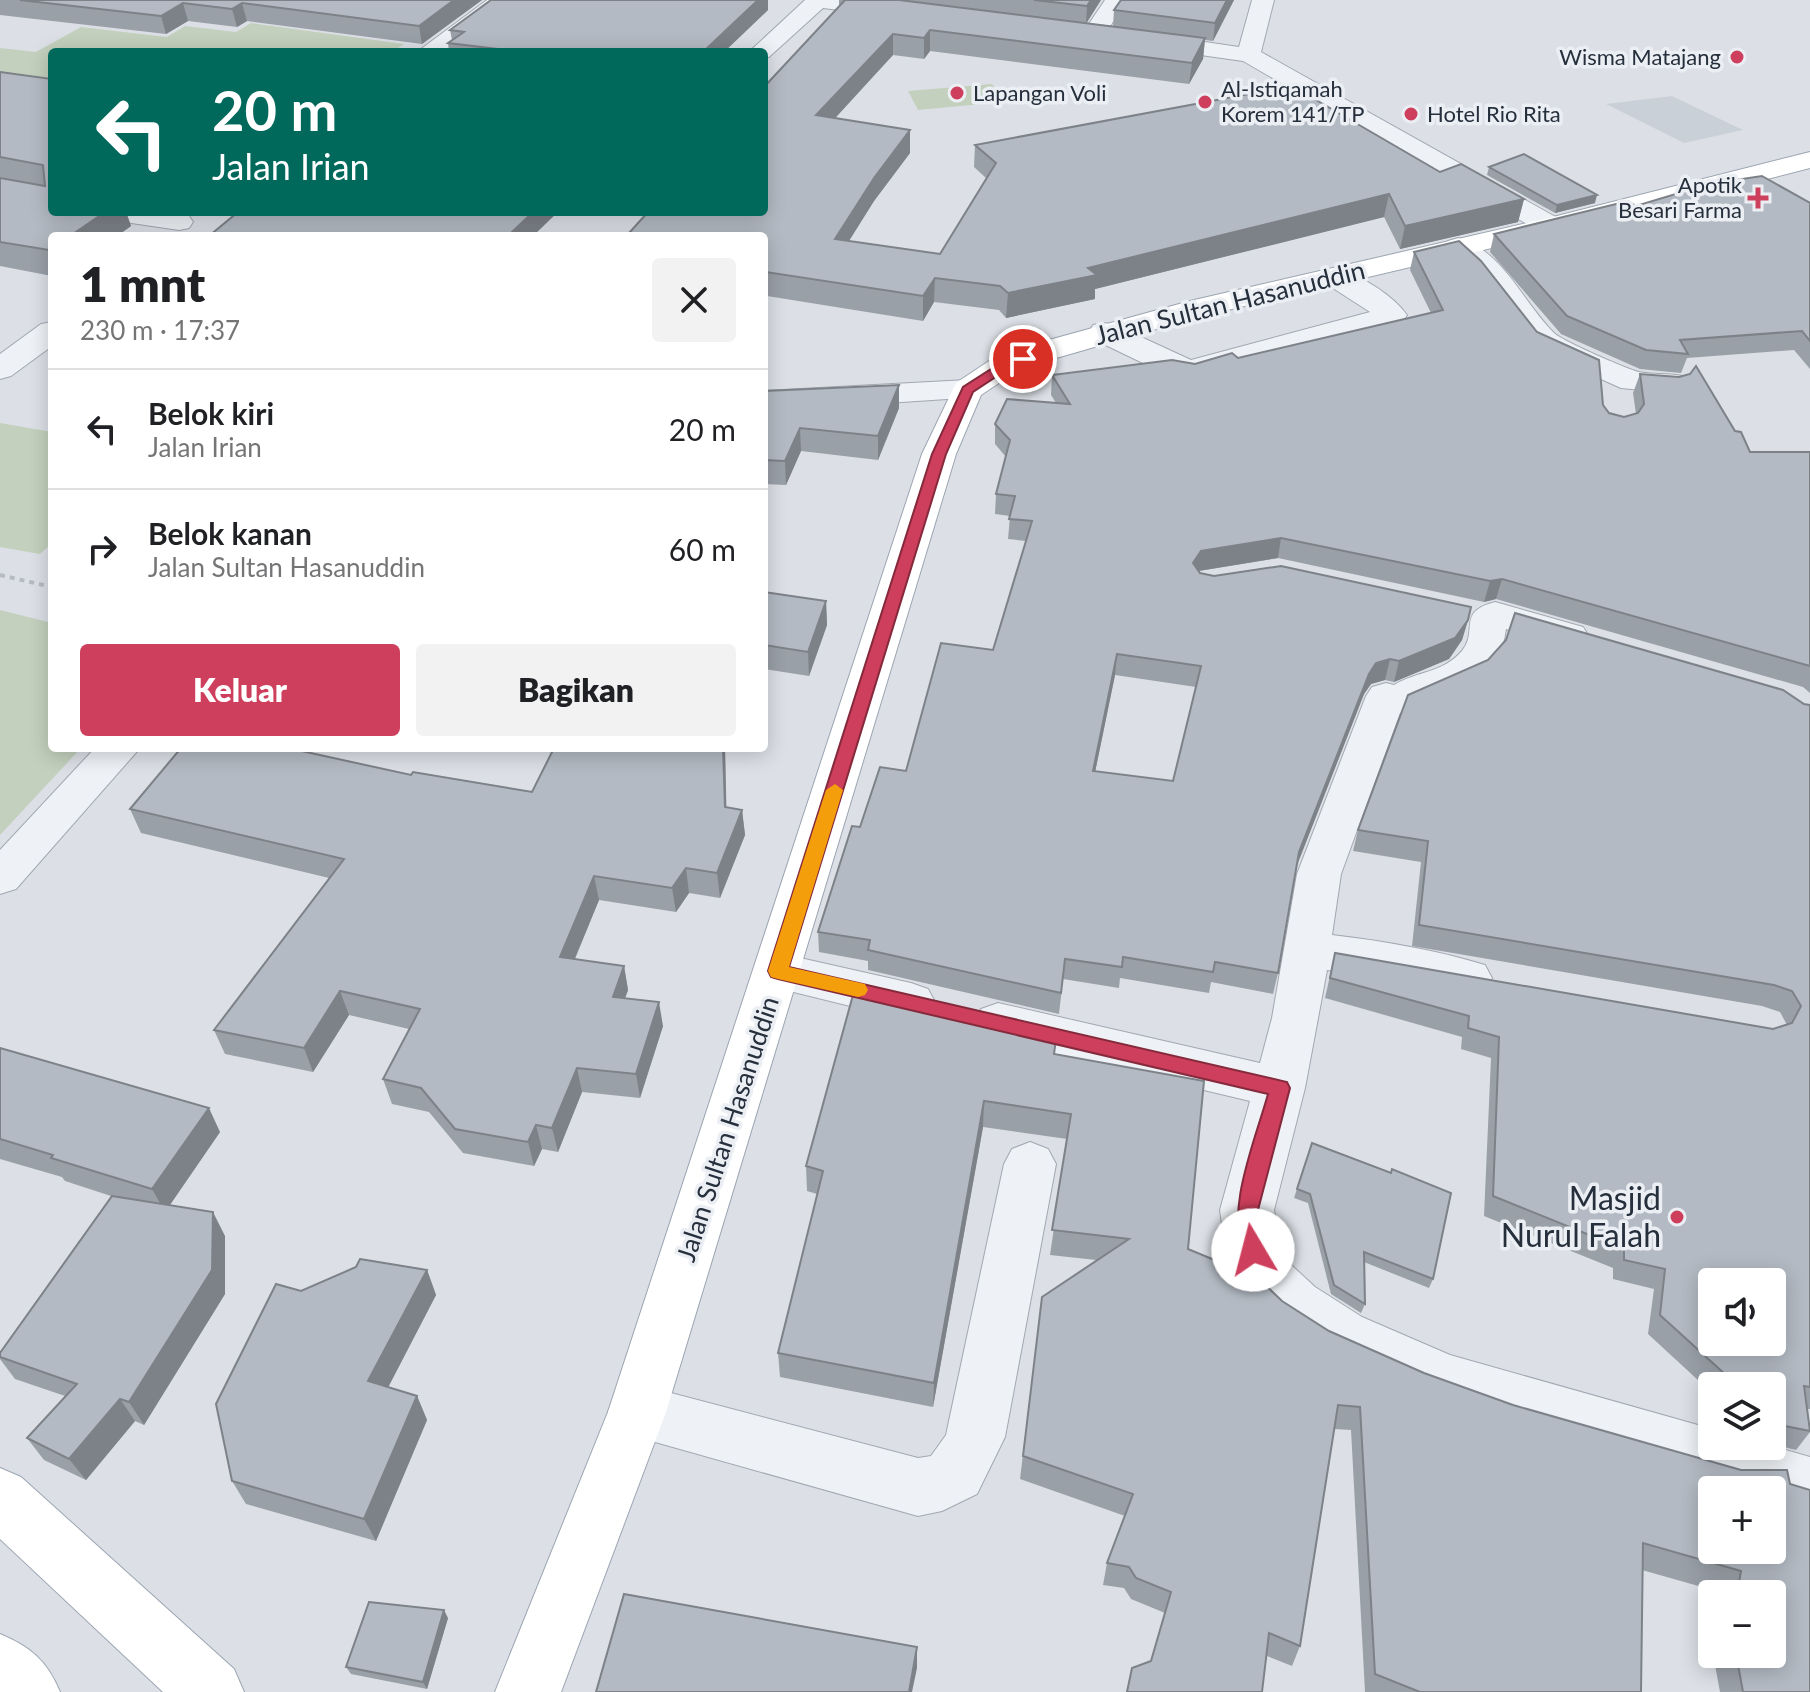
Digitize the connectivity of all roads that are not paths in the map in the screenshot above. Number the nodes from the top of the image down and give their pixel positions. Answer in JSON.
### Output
{"nodes":[{"id":1,"x":502,"y":0,"type":"edge"},
{"id":2,"x":817,"y":0,"type":"edge"},
{"id":3,"x":1116,"y":0,"type":"edge"},
{"id":4,"x":1263,"y":0,"type":"edge"},
{"id":5,"x":928,"y":14,"type":"edge"},
{"id":6,"x":1064,"y":30,"type":"edge"},
{"id":7,"x":1094,"y":34,"type":"junction"},
{"id":8,"x":435,"y":48,"type":"edge"},
{"id":9,"x":765,"y":48,"type":"edge"},
{"id":10,"x":1249,"y":55,"type":"junction"},
{"id":11,"x":1810,"y":160,"type":"edge"},
{"id":12,"x":136,"y":216,"type":"edge"},
{"id":13,"x":179,"y":223,"type":"edge"},
{"id":14,"x":1551,"y":226,"type":"junction"},
{"id":15,"x":1458,"y":247,"type":"junction"},
{"id":16,"x":1335,"y":277,"type":"junction"},
{"id":17,"x":1104,"y":332,"type":"junction"},
{"id":18,"x":48,"y":334,"type":"edge"},
{"id":19,"x":0,"y":369,"type":"edge"},
{"id":20,"x":1612,"y":373,"type":"junction"},
{"id":21,"x":1671,"y":383,"type":"edge"},
{"id":22,"x":967,"y":390,"type":"junction"},
{"id":23,"x":768,"y":401,"type":"edge"},
{"id":24,"x":1617,"y":409,"type":"dead end"},
{"id":25,"x":1598,"y":643,"type":"edge"},
{"id":26,"x":115,"y":752,"type":"edge"},
{"id":27,"x":0,"y":878,"type":"edge"},
{"id":28,"x":1309,"y":950,"type":"junction"},
{"id":29,"x":778,"y":971,"type":"junction"},
{"id":30,"x":1507,"y":985,"type":"edge"},
{"id":31,"x":1280,"y":1088,"type":"junction"},
{"id":32,"x":1030,"y":1164,"type":"dead end"},
{"id":33,"x":637,"y":1412,"type":"junction"},
{"id":34,"x":1810,"y":1486,"type":"edge"},
{"id":35,"x":0,"y":1498,"type":"edge"},
{"id":36,"x":0,"y":1667,"type":"edge"},
{"id":37,"x":27,"y":1692,"type":"edge"},
{"id":38,"x":211,"y":1692,"type":"edge"},
{"id":39,"x":528,"y":1692,"type":"edge"}],
"edges":[{"from":1,"to":8,"type":"street"},
{"from":2,"to":5,"type":"street"},
{"from":2,"to":9,"type":"street"},
{"from":3,"to":7,"type":"street"},
{"from":4,"to":10,"type":"street"},
{"from":6,"to":7,"type":"street"},
{"from":7,"to":10,"type":"street"},
{"from":10,"to":14,"type":"street"},
{"from":11,"to":14,"type":"main road","name":"Jalan Sultan Hasanuddin"},
{"from":12,"to":13,"type":"street"},
{"from":14,"to":15,"type":"main road","name":"Jalan Sultan Hasanuddin"},
{"from":15,"to":16,"type":"main road","name":"Jalan Sultan Hasanuddin"},
{"from":15,"to":20,"type":"street"},
{"from":16,"to":17,"type":"main road","name":"Jalan Sultan Hasanuddin"},
{"from":16,"to":17,"type":"street"},
{"from":17,"to":22,"type":"main road","name":"Jalan Sultan Hasanuddin"},
{"from":18,"to":19,"type":"street"},
{"from":20,"to":21,"type":"street"},
{"from":20,"to":24,"type":"street"},
{"from":22,"to":23,"type":"street"},
{"from":22,"to":29,"type":"main road","name":"Jalan Sultan Hasanuddin"},
{"from":25,"to":28,"type":"street"},
{"from":26,"to":27,"type":"street"},
{"from":28,"to":30,"type":"street"},
{"from":28,"to":31,"type":"street"},
{"from":29,"to":31,"type":"street"},
{"from":29,"to":33,"type":"main road","name":"Jalan Sultan Hasanuddin"},
{"from":31,"to":34,"type":"street"},
{"from":32,"to":33,"type":"street"},
{"from":33,"to":39,"type":"main road","name":"Jalan Sultan Hasanuddin"},
{"from":35,"to":38,"type":"main road"},
{"from":36,"to":37,"type":"main road"}]}
